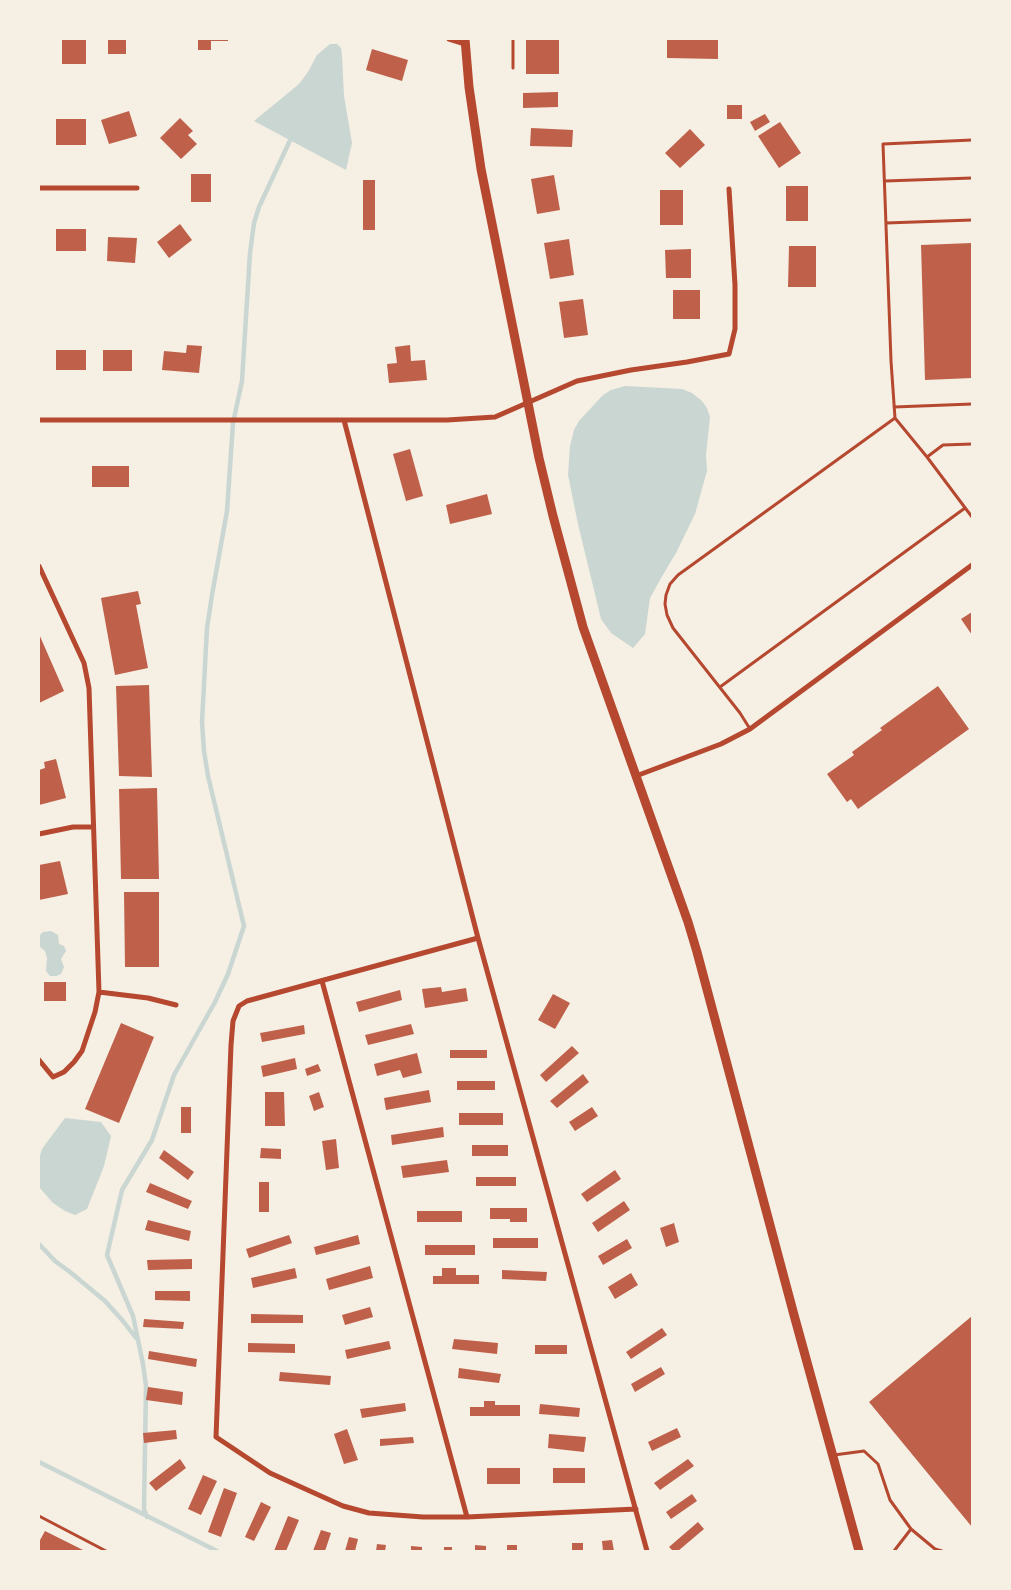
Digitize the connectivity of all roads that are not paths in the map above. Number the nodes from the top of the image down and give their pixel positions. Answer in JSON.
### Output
{"nodes":[{"id":1,"x":449,"y":39,"type":"edge"},
{"id":2,"x":513,"y":39,"type":"edge"},
{"id":3,"x":465,"y":41,"type":"edge"},
{"id":4,"x":513,"y":68,"type":"dead end"},
{"id":5,"x":972,"y":140,"type":"edge"},
{"id":6,"x":972,"y":178,"type":"edge"},
{"id":7,"x":885,"y":181,"type":"junction"},
{"id":8,"x":39,"y":188,"type":"edge"},
{"id":9,"x":137,"y":188,"type":"dead end"},
{"id":10,"x":729,"y":189,"type":"dead end"},
{"id":11,"x":972,"y":220,"type":"edge"},
{"id":12,"x":886,"y":223,"type":"junction"},
{"id":13,"x":529,"y":401,"type":"junction"},
{"id":14,"x":972,"y":404,"type":"edge"},
{"id":15,"x":894,"y":407,"type":"junction"},
{"id":16,"x":895,"y":418,"type":"junction"},
{"id":17,"x":39,"y":420,"type":"edge"},
{"id":18,"x":344,"y":420,"type":"junction"},
{"id":19,"x":972,"y":444,"type":"edge"},
{"id":20,"x":927,"y":457,"type":"junction"},
{"id":21,"x":965,"y":508,"type":"junction"},
{"id":22,"x":972,"y":517,"type":"edge"},
{"id":23,"x":972,"y":565,"type":"edge"},
{"id":24,"x":39,"y":566,"type":"edge"},
{"id":25,"x":720,"y":687,"type":"junction"},
{"id":26,"x":750,"y":729,"type":"junction"},
{"id":27,"x":636,"y":776,"type":"junction"},
{"id":28,"x":93,"y":827,"type":"junction"},
{"id":29,"x":39,"y":834,"type":"edge"},
{"id":30,"x":478,"y":938,"type":"junction"},
{"id":31,"x":322,"y":981,"type":"junction"},
{"id":32,"x":99,"y":992,"type":"junction"},
{"id":33,"x":176,"y":1005,"type":"dead end"},
{"id":34,"x":39,"y":1060,"type":"edge"},
{"id":35,"x":832,"y":1456,"type":"junction"},
{"id":36,"x":636,"y":1509,"type":"junction"},
{"id":37,"x":39,"y":1516,"type":"edge"},
{"id":38,"x":467,"y":1517,"type":"junction"},
{"id":39,"x":911,"y":1529,"type":"junction"},
{"id":40,"x":106,"y":1551,"type":"edge"},
{"id":41,"x":647,"y":1551,"type":"edge"},
{"id":42,"x":859,"y":1551,"type":"edge"},
{"id":43,"x":894,"y":1551,"type":"edge"},
{"id":44,"x":942,"y":1551,"type":"edge"}],
"edges":[{"from":1,"to":3,"type":"street"},
{"from":2,"to":4,"type":"lane"},
{"from":3,"to":13,"type":"street"},
{"from":5,"to":7,"type":"lane"},
{"from":6,"to":7,"type":"lane"},
{"from":7,"to":12,"type":"lane"},
{"from":8,"to":9,"type":"street"},
{"from":10,"to":13,"type":"street"},
{"from":11,"to":12,"type":"lane"},
{"from":12,"to":15,"type":"lane"},
{"from":13,"to":18,"type":"street"},
{"from":13,"to":27,"type":"street"},
{"from":14,"to":15,"type":"lane"},
{"from":15,"to":16,"type":"lane"},
{"from":16,"to":20,"type":"lane"},
{"from":16,"to":25,"type":"lane"},
{"from":17,"to":18,"type":"street"},
{"from":18,"to":30,"type":"street"},
{"from":19,"to":20,"type":"lane"},
{"from":20,"to":21,"type":"lane"},
{"from":21,"to":22,"type":"lane"},
{"from":21,"to":25,"type":"lane"},
{"from":23,"to":26,"type":"street"},
{"from":24,"to":28,"type":"street"},
{"from":25,"to":26,"type":"lane"},
{"from":26,"to":27,"type":"street"},
{"from":27,"to":35,"type":"street"},
{"from":28,"to":29,"type":"street"},
{"from":28,"to":32,"type":"street"},
{"from":30,"to":31,"type":"street"},
{"from":30,"to":36,"type":"street"},
{"from":31,"to":38,"type":"street"},
{"from":31,"to":38,"type":"street"},
{"from":32,"to":33,"type":"street"},
{"from":32,"to":34,"type":"street"},
{"from":35,"to":39,"type":"lane"},
{"from":35,"to":42,"type":"street"},
{"from":36,"to":38,"type":"street"},
{"from":36,"to":41,"type":"street"},
{"from":37,"to":40,"type":"lane"},
{"from":39,"to":43,"type":"lane"},
{"from":39,"to":44,"type":"lane"}]}
